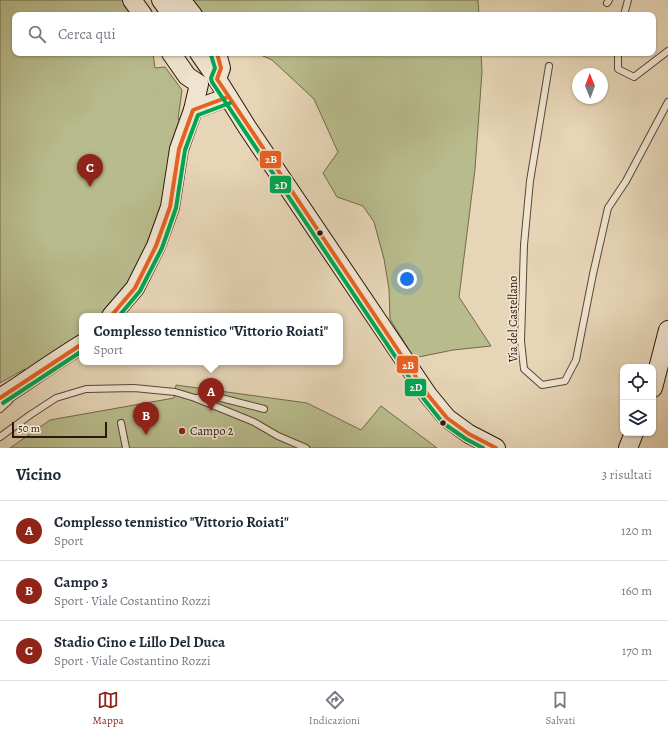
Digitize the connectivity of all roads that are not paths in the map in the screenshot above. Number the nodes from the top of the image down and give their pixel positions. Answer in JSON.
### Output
{"nodes":[{"id":1,"x":132,"y":0,"type":"edge"},
{"id":2,"x":161,"y":0,"type":"edge"},
{"id":3,"x":181,"y":0,"type":"edge"},
{"id":4,"x":628,"y":0,"type":"edge"},
{"id":5,"x":141,"y":12,"type":"edge"},
{"id":6,"x":170,"y":12,"type":"edge"},
{"id":7,"x":190,"y":12,"type":"edge"},
{"id":8,"x":625,"y":12,"type":"edge"},
{"id":9,"x":668,"y":51,"type":"edge"},
{"id":10,"x":173,"y":56,"type":"edge"},
{"id":11,"x":201,"y":56,"type":"edge"},
{"id":12,"x":218,"y":56,"type":"edge"},
{"id":13,"x":618,"y":56,"type":"edge"},
{"id":14,"x":549,"y":66,"type":"dead end"},
{"id":15,"x":217,"y":79,"type":"junction"},
{"id":16,"x":199,"y":84,"type":"junction"},
{"id":17,"x":228,"y":97,"type":"junction"},
{"id":18,"x":668,"y":102,"type":"edge"},
{"id":19,"x":193,"y":110,"type":"junction"},
{"id":20,"x":113,"y":313,"type":"edge"},
{"id":21,"x":668,"y":330,"type":"edge"},
{"id":22,"x":79,"y":346,"type":"edge"},
{"id":23,"x":656,"y":376,"type":"edge"},
{"id":24,"x":27,"y":380,"type":"junction"},
{"id":25,"x":0,"y":398,"type":"edge"},
{"id":26,"x":194,"y":398,"type":"junction"},
{"id":27,"x":0,"y":409,"type":"edge"},
{"id":28,"x":264,"y":409,"type":"dead end"},
{"id":29,"x":121,"y":423,"type":"dead end"},
{"id":30,"x":633,"y":436,"type":"edge"},
{"id":31,"x":0,"y":437,"type":"edge"},
{"id":32,"x":126,"y":448,"type":"edge"},
{"id":33,"x":306,"y":448,"type":"edge"},
{"id":34,"x":496,"y":448,"type":"edge"},
{"id":35,"x":628,"y":448,"type":"edge"}],
"edges":[{"from":1,"to":5,"type":"street"},
{"from":2,"to":6,"type":"street"},
{"from":3,"to":7,"type":"street"},
{"from":4,"to":8,"type":"lane"},
{"from":9,"to":13,"type":"lane"},
{"from":10,"to":16,"type":"street"},
{"from":11,"to":15,"type":"street"},
{"from":12,"to":15,"type":"street"},
{"from":14,"to":18,"type":"lane","name":"Via del Castellano"},
{"from":15,"to":16,"type":"street"},
{"from":15,"to":17,"type":"street"},
{"from":16,"to":19,"type":"street"},
{"from":17,"to":19,"type":"street"},
{"from":17,"to":34,"type":"street"},
{"from":19,"to":20,"type":"street"},
{"from":21,"to":23,"type":"street"},
{"from":22,"to":24,"type":"street"},
{"from":24,"to":25,"type":"street"},
{"from":24,"to":27,"type":"lane"},
{"from":26,"to":28,"type":"lane"},
{"from":26,"to":31,"type":"lane"},
{"from":26,"to":33,"type":"lane"},
{"from":29,"to":32,"type":"lane"},
{"from":30,"to":35,"type":"street"}]}
